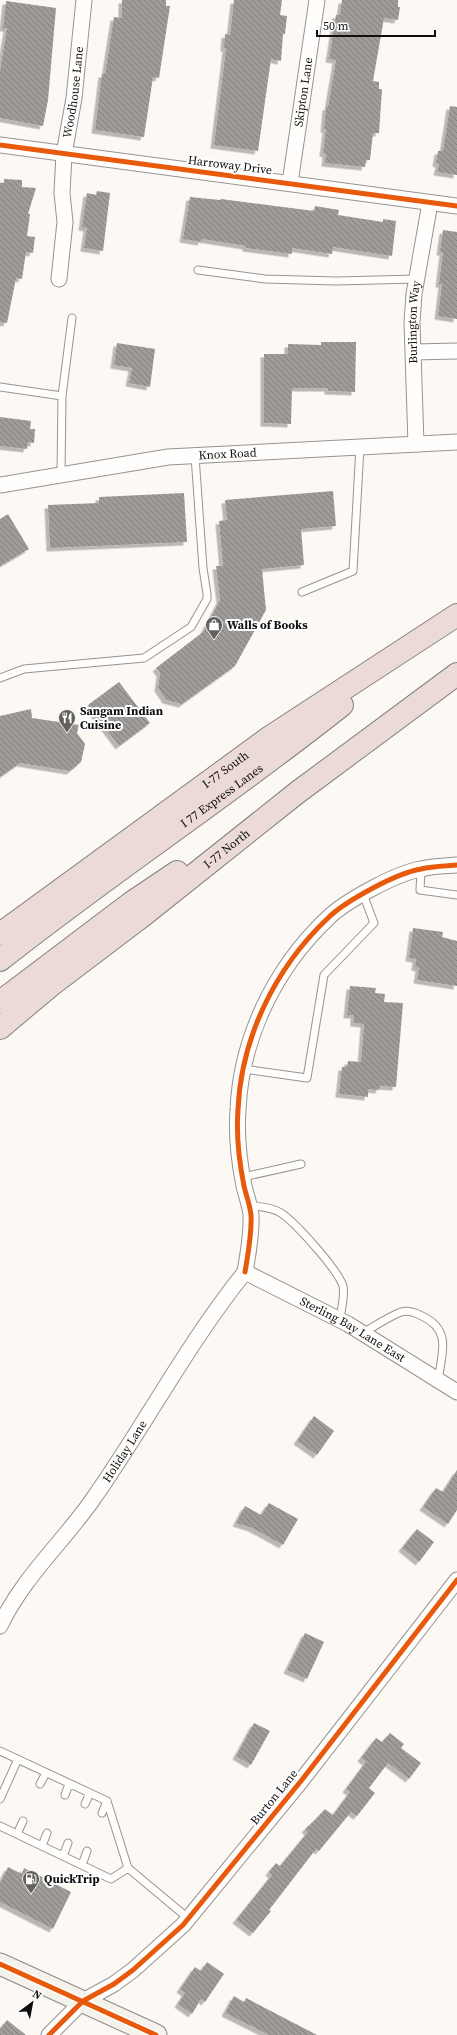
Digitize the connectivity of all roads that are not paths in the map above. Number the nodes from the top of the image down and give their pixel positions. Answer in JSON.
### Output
{"nodes":[{"id":1,"x":84,"y":0,"type":"edge"},
{"id":2,"x":317,"y":0,"type":"edge"},
{"id":3,"x":0,"y":145,"type":"edge"},
{"id":4,"x":64,"y":154,"type":"junction"},
{"id":5,"x":290,"y":183,"type":"junction"},
{"id":6,"x":430,"y":203,"type":"junction"},
{"id":7,"x":457,"y":206,"type":"edge"},
{"id":8,"x":198,"y":270,"type":"dead end"},
{"id":9,"x":59,"y":279,"type":"dead end"},
{"id":10,"x":417,"y":279,"type":"junction"},
{"id":11,"x":72,"y":318,"type":"dead end"},
{"id":12,"x":457,"y":351,"type":"edge"},
{"id":13,"x":414,"y":352,"type":"junction"},
{"id":14,"x":0,"y":387,"type":"edge"},
{"id":15,"x":62,"y":396,"type":"junction"},
{"id":16,"x":457,"y":442,"type":"edge"},
{"id":17,"x":416,"y":444,"type":"junction"},
{"id":18,"x":360,"y":446,"type":"junction"},
{"id":19,"x":195,"y":456,"type":"junction"},
{"id":20,"x":61,"y":475,"type":"junction"},
{"id":21,"x":0,"y":485,"type":"edge"},
{"id":22,"x":302,"y":592,"type":"dead end"},
{"id":23,"x":448,"y":621,"type":"edge"},
{"id":24,"x":457,"y":674,"type":"edge"},
{"id":25,"x":0,"y":678,"type":"edge"},
{"id":26,"x":298,"y":792,"type":"junction"},
{"id":27,"x":457,"y":865,"type":"edge"},
{"id":28,"x":421,"y":868,"type":"junction"},
{"id":29,"x":363,"y":894,"type":"junction"},
{"id":30,"x":457,"y":895,"type":"edge"},
{"id":31,"x":0,"y":934,"type":"edge"},
{"id":32,"x":0,"y":960,"type":"edge"},
{"id":33,"x":0,"y":1002,"type":"edge"},
{"id":34,"x":0,"y":1028,"type":"edge"},
{"id":35,"x":244,"y":1069,"type":"junction"},
{"id":36,"x":302,"y":1164,"type":"dead end"},
{"id":37,"x":243,"y":1177,"type":"junction"},
{"id":38,"x":248,"y":1205,"type":"junction"},
{"id":39,"x":245,"y":1272,"type":"junction"},
{"id":40,"x":340,"y":1320,"type":"junction"},
{"id":41,"x":363,"y":1333,"type":"junction"},
{"id":42,"x":438,"y":1380,"type":"junction"},
{"id":43,"x":457,"y":1392,"type":"edge"},
{"id":44,"x":457,"y":1580,"type":"edge"},
{"id":45,"x":0,"y":1626,"type":"edge"},
{"id":46,"x":0,"y":1750,"type":"edge"},
{"id":47,"x":18,"y":1760,"type":"junction"},
{"id":48,"x":46,"y":1773,"type":"junction"},
{"id":49,"x":40,"y":1784,"type":"dead end"},
{"id":50,"x":69,"y":1784,"type":"junction"},
{"id":51,"x":90,"y":1793,"type":"junction"},
{"id":52,"x":65,"y":1795,"type":"dead end"},
{"id":53,"x":0,"y":1799,"type":"edge"},
{"id":54,"x":107,"y":1800,"type":"junction"},
{"id":55,"x":85,"y":1804,"type":"dead end"},
{"id":56,"x":102,"y":1813,"type":"dead end"},
{"id":57,"x":23,"y":1821,"type":"dead end"},
{"id":58,"x":0,"y":1826,"type":"edge"},
{"id":59,"x":47,"y":1833,"type":"dead end"},
{"id":60,"x":18,"y":1834,"type":"junction"},
{"id":61,"x":68,"y":1843,"type":"dead end"},
{"id":62,"x":42,"y":1846,"type":"junction"},
{"id":63,"x":87,"y":1852,"type":"dead end"},
{"id":64,"x":63,"y":1856,"type":"junction"},
{"id":65,"x":82,"y":1865,"type":"junction"},
{"id":66,"x":128,"y":1868,"type":"junction"},
{"id":67,"x":189,"y":1918,"type":"junction"},
{"id":68,"x":0,"y":1964,"type":"edge"},
{"id":69,"x":83,"y":2001,"type":"junction"},
{"id":70,"x":49,"y":2035,"type":"edge"},
{"id":71,"x":156,"y":2035,"type":"edge"}],
"edges":[{"from":1,"to":4,"type":"street","name":"Woodhouse Lane"},
{"from":2,"to":5,"type":"street","name":"Skipton Lane"},
{"from":3,"to":4,"type":"street","name":"Harroway Drive"},
{"from":4,"to":5,"type":"street","name":"Harroway Drive"},
{"from":4,"to":9,"type":"street","name":"Woodhouse Lane"},
{"from":5,"to":6,"type":"street","name":"Harroway Drive"},
{"from":6,"to":7,"type":"street","name":"Harroway Drive"},
{"from":6,"to":10,"type":"street","name":"Burlington Way"},
{"from":8,"to":10,"type":"lane"},
{"from":10,"to":13,"type":"street","name":"Burlington Way"},
{"from":11,"to":15,"type":"lane"},
{"from":12,"to":13,"type":"street"},
{"from":13,"to":17,"type":"street","name":"Burlington Way"},
{"from":14,"to":15,"type":"lane"},
{"from":15,"to":20,"type":"lane"},
{"from":16,"to":17,"type":"street","name":"Knox Road"},
{"from":17,"to":18,"type":"street","name":"Knox Road"},
{"from":18,"to":19,"type":"street","name":"Knox Road"},
{"from":18,"to":22,"type":"lane"},
{"from":19,"to":20,"type":"street","name":"Knox Road"},
{"from":19,"to":25,"type":"lane"},
{"from":20,"to":21,"type":"street","name":"Knox Road"},
{"from":23,"to":31,"type":"highway","name":"I-77 South"},
{"from":23,"to":32,"type":"highway","name":"I 77 Express Lanes"},
{"from":24,"to":26,"type":"highway","name":"I-77 North"},
{"from":26,"to":33,"type":"highway"},
{"from":26,"to":34,"type":"highway","name":"I-77 North"},
{"from":27,"to":28,"type":"street"},
{"from":28,"to":29,"type":"street"},
{"from":28,"to":30,"type":"lane"},
{"from":29,"to":35,"type":"street"},
{"from":29,"to":35,"type":"lane"},
{"from":35,"to":37,"type":"street"},
{"from":36,"to":37,"type":"lane"},
{"from":37,"to":38,"type":"street"},
{"from":38,"to":39,"type":"street"},
{"from":38,"to":40,"type":"lane"},
{"from":39,"to":40,"type":"street","name":"Sterling Bay Lane East"},
{"from":39,"to":45,"type":"street","name":"Holiday Lane"},
{"from":40,"to":41,"type":"street","name":"Sterling Bay Lane East"},
{"from":41,"to":42,"type":"street","name":"Sterling Bay Lane East"},
{"from":41,"to":42,"type":"lane"},
{"from":42,"to":43,"type":"street","name":"Sterling Bay Lane East"},
{"from":44,"to":67,"type":"street","name":"Burton Lane"},
{"from":46,"to":47,"type":"lane"},
{"from":47,"to":48,"type":"lane"},
{"from":47,"to":53,"type":"lane"},
{"from":48,"to":49,"type":"lane"},
{"from":48,"to":50,"type":"lane"},
{"from":50,"to":51,"type":"lane"},
{"from":50,"to":52,"type":"lane"},
{"from":51,"to":54,"type":"lane"},
{"from":51,"to":55,"type":"lane"},
{"from":54,"to":56,"type":"lane"},
{"from":54,"to":66,"type":"lane"},
{"from":57,"to":60,"type":"lane"},
{"from":58,"to":60,"type":"lane"},
{"from":59,"to":62,"type":"lane"},
{"from":60,"to":62,"type":"lane"},
{"from":61,"to":64,"type":"lane"},
{"from":62,"to":64,"type":"lane"},
{"from":63,"to":65,"type":"lane"},
{"from":64,"to":65,"type":"lane"},
{"from":65,"to":66,"type":"lane"},
{"from":66,"to":67,"type":"lane"},
{"from":67,"to":69,"type":"street","name":"Burton Lane"},
{"from":68,"to":69,"type":"main road"},
{"from":69,"to":70,"type":"street","name":"Burton Lane"},
{"from":69,"to":71,"type":"main road"}]}
